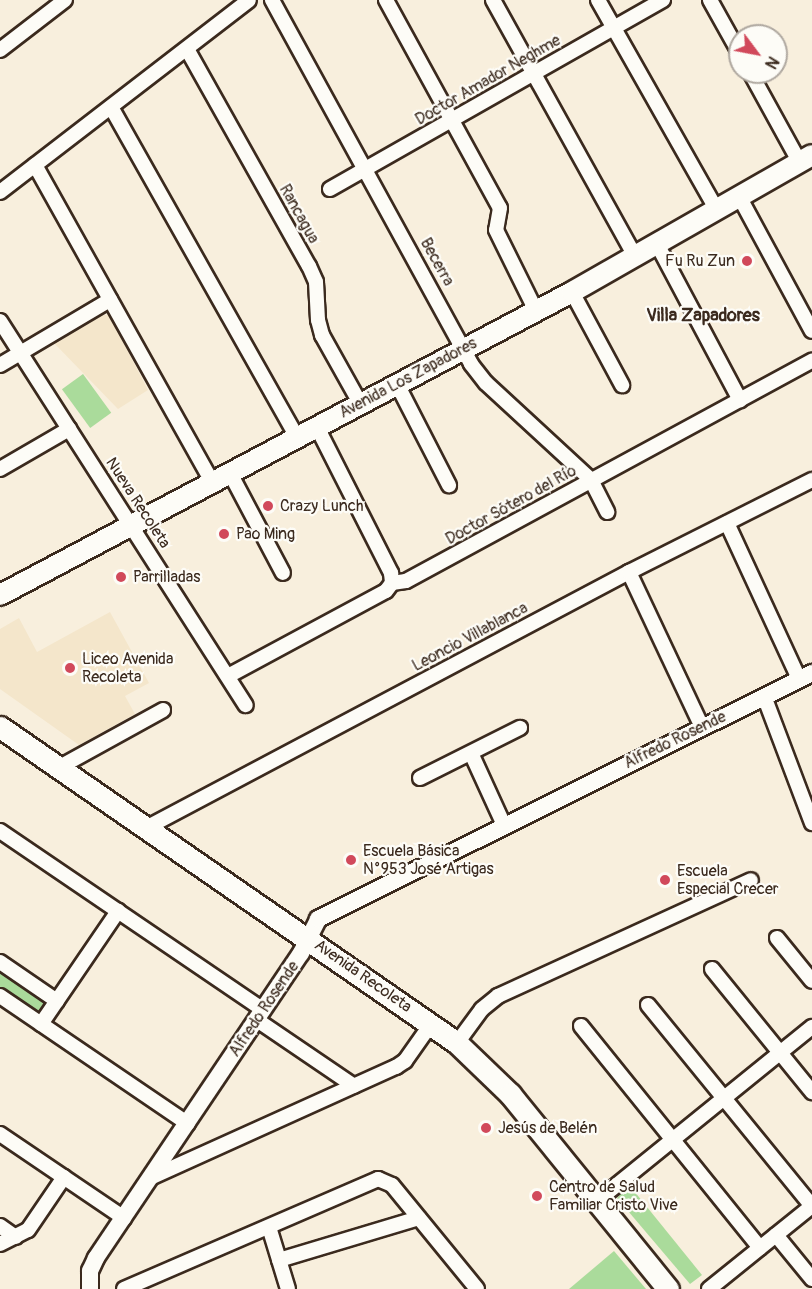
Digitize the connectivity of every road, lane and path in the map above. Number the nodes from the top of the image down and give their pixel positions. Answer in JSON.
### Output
{"nodes":[{"id":1,"x":65,"y":0,"type":"edge"},
{"id":2,"x":249,"y":0,"type":"edge"},
{"id":3,"x":272,"y":0,"type":"edge"},
{"id":4,"x":386,"y":0,"type":"edge"},
{"id":5,"x":493,"y":0,"type":"edge"},
{"id":6,"x":598,"y":0,"type":"edge"},
{"id":7,"x":663,"y":0,"type":"edge"},
{"id":8,"x":710,"y":0,"type":"edge"},
{"id":9,"x":50,"y":4,"type":"edge"},
{"id":10,"x":614,"y":28,"type":"junction"},
{"id":11,"x":728,"y":32,"type":"edge"},
{"id":12,"x":187,"y":49,"type":"junction"},
{"id":13,"x":0,"y":50,"type":"edge"},
{"id":14,"x":534,"y":73,"type":"junction"},
{"id":15,"x":758,"y":84,"type":"edge"},
{"id":16,"x":111,"y":107,"type":"junction"},
{"id":17,"x":452,"y":120,"type":"junction"},
{"id":18,"x":806,"y":159,"type":"edge"},
{"id":19,"x":35,"y":165,"type":"junction"},
{"id":20,"x":367,"y":168,"type":"junction"},
{"id":21,"x":330,"y":189,"type":"dead end"},
{"id":22,"x":0,"y":192,"type":"edge"},
{"id":23,"x":740,"y":198,"type":"junction"},
{"id":24,"x":717,"y":210,"type":"junction"},
{"id":25,"x":657,"y":244,"type":"junction"},
{"id":26,"x":635,"y":256,"type":"junction"},
{"id":27,"x":573,"y":292,"type":"junction"},
{"id":28,"x":111,"y":300,"type":"junction"},
{"id":29,"x":536,"y":311,"type":"junction"},
{"id":30,"x":0,"y":321,"type":"edge"},
{"id":31,"x":812,"y":331,"type":"edge"},
{"id":32,"x":465,"y":348,"type":"junction"},
{"id":33,"x":19,"y":354,"type":"junction"},
{"id":34,"x":812,"y":361,"type":"edge"},
{"id":35,"x":0,"y":365,"type":"edge"},
{"id":36,"x":397,"y":384,"type":"junction"},
{"id":37,"x":622,"y":384,"type":"dead end"},
{"id":38,"x":740,"y":400,"type":"junction"},
{"id":39,"x":360,"y":404,"type":"junction"},
{"id":40,"x":317,"y":426,"type":"junction"},
{"id":41,"x":69,"y":429,"type":"junction"},
{"id":42,"x":297,"y":437,"type":"junction"},
{"id":43,"x":0,"y":469,"type":"edge"},
{"id":44,"x":230,"y":473,"type":"junction"},
{"id":45,"x":591,"y":480,"type":"junction"},
{"id":46,"x":212,"y":482,"type":"junction"},
{"id":47,"x":449,"y":485,"type":"dead end"},
{"id":48,"x":810,"y":485,"type":"edge"},
{"id":49,"x":607,"y":512,"type":"dead end"},
{"id":50,"x":727,"y":523,"type":"junction"},
{"id":51,"x":133,"y":525,"type":"junction"},
{"id":52,"x":629,"y":572,"type":"junction"},
{"id":53,"x":284,"y":573,"type":"dead end"},
{"id":54,"x":392,"y":583,"type":"junction"},
{"id":55,"x":0,"y":595,"type":"edge"},
{"id":56,"x":228,"y":676,"type":"junction"},
{"id":57,"x":806,"y":676,"type":"edge"},
{"id":58,"x":764,"y":696,"type":"junction"},
{"id":59,"x":246,"y":705,"type":"dead end"},
{"id":60,"x":163,"y":710,"type":"dead end"},
{"id":61,"x":702,"y":727,"type":"junction"},
{"id":62,"x":0,"y":728,"type":"edge"},
{"id":63,"x":520,"y":728,"type":"dead end"},
{"id":64,"x":471,"y":753,"type":"junction"},
{"id":65,"x":58,"y":768,"type":"junction"},
{"id":66,"x":420,"y":778,"type":"dead end"},
{"id":67,"x":812,"y":823,"type":"edge"},
{"id":68,"x":504,"y":825,"type":"junction"},
{"id":69,"x":146,"y":828,"type":"junction"},
{"id":70,"x":0,"y":831,"type":"edge"},
{"id":71,"x":751,"y":880,"type":"dead end"},
{"id":72,"x":118,"y":911,"type":"junction"},
{"id":73,"x":777,"y":938,"type":"dead end"},
{"id":74,"x":309,"y":939,"type":"junction"},
{"id":75,"x":0,"y":962,"type":"edge"},
{"id":76,"x":712,"y":969,"type":"dead end"},
{"id":77,"x":812,"y":981,"type":"edge"},
{"id":78,"x":0,"y":996,"type":"edge"},
{"id":79,"x":57,"y":1001,"type":"junction"},
{"id":80,"x":648,"y":1005,"type":"dead end"},
{"id":81,"x":260,"y":1015,"type":"junction"},
{"id":82,"x":431,"y":1023,"type":"junction"},
{"id":83,"x":41,"y":1024,"type":"junction"},
{"id":84,"x":581,"y":1026,"type":"dead end"},
{"id":85,"x":812,"y":1028,"type":"edge"},
{"id":86,"x":457,"y":1043,"type":"junction"},
{"id":87,"x":780,"y":1053,"type":"junction"},
{"id":88,"x":354,"y":1086,"type":"junction"},
{"id":89,"x":812,"y":1092,"type":"edge"},
{"id":90,"x":724,"y":1098,"type":"junction"},
{"id":91,"x":188,"y":1124,"type":"junction"},
{"id":92,"x":0,"y":1134,"type":"edge"},
{"id":93,"x":673,"y":1140,"type":"junction"},
{"id":94,"x":64,"y":1177,"type":"junction"},
{"id":95,"x":152,"y":1177,"type":"junction"},
{"id":96,"x":597,"y":1201,"type":"junction"},
{"id":97,"x":812,"y":1206,"type":"edge"},
{"id":98,"x":124,"y":1218,"type":"junction"},
{"id":99,"x":419,"y":1218,"type":"junction"},
{"id":100,"x":0,"y":1226,"type":"edge"},
{"id":101,"x":269,"y":1227,"type":"junction"},
{"id":102,"x":776,"y":1235,"type":"junction"},
{"id":103,"x":16,"y":1237,"type":"junction"},
{"id":104,"x":0,"y":1244,"type":"edge"},
{"id":105,"x":760,"y":1248,"type":"junction"},
{"id":106,"x":279,"y":1260,"type":"junction"},
{"id":107,"x":812,"y":1279,"type":"edge"},
{"id":108,"x":471,"y":1288,"type":"edge"},
{"id":109,"x":90,"y":1289,"type":"edge"},
{"id":110,"x":124,"y":1289,"type":"edge"},
{"id":111,"x":288,"y":1289,"type":"edge"},
{"id":112,"x":668,"y":1289,"type":"edge"},
{"id":113,"x":709,"y":1289,"type":"edge"}],
"edges":[{"from":1,"to":9,"type":"street"},
{"from":2,"to":12,"type":"street"},
{"from":3,"to":20,"type":"street","name":"Becerra"},
{"from":4,"to":17,"type":"street"},
{"from":5,"to":14,"type":"street"},
{"from":6,"to":10,"type":"street"},
{"from":7,"to":10,"type":"street","name":"Doctor Amador Neghme"},
{"from":8,"to":11,"type":"street"},
{"from":9,"to":13,"type":"street"},
{"from":10,"to":14,"type":"street","name":"Doctor Amador Neghme"},
{"from":10,"to":24,"type":"street"},
{"from":12,"to":16,"type":"street"},
{"from":12,"to":39,"type":"street","name":"Rancagua"},
{"from":14,"to":17,"type":"street","name":"Doctor Amador Neghme"},
{"from":14,"to":26,"type":"street"},
{"from":15,"to":18,"type":"street"},
{"from":16,"to":19,"type":"street"},
{"from":16,"to":42,"type":"street"},
{"from":17,"to":20,"type":"street","name":"Doctor Amador Neghme"},
{"from":17,"to":29,"type":"street"},
{"from":18,"to":23,"type":"main road","name":"Avenida Los Zapadores"},
{"from":19,"to":22,"type":"street"},
{"from":19,"to":28,"type":"street"},
{"from":20,"to":21,"type":"street","name":"Doctor Amador Neghme"},
{"from":20,"to":32,"type":"street","name":"Becerra"},
{"from":23,"to":24,"type":"main road","name":"Avenida Los Zapadores"},
{"from":23,"to":31,"type":"street"},
{"from":24,"to":25,"type":"main road","name":"Avenida Los Zapadores"},
{"from":25,"to":26,"type":"main road","name":"Avenida Los Zapadores"},
{"from":25,"to":38,"type":"street"},
{"from":26,"to":27,"type":"main road","name":"Avenida Los Zapadores"},
{"from":27,"to":29,"type":"main road","name":"Avenida Los Zapadores"},
{"from":27,"to":37,"type":"street"},
{"from":28,"to":33,"type":"street"},
{"from":28,"to":46,"type":"street"},
{"from":29,"to":32,"type":"main road","name":"Avenida Los Zapadores"},
{"from":30,"to":33,"type":"street","name":"Nueva Recoleta"},
{"from":32,"to":36,"type":"main road","name":"Avenida Los Zapadores"},
{"from":32,"to":45,"type":"street","name":"Becerra"},
{"from":33,"to":35,"type":"street"},
{"from":33,"to":41,"type":"street","name":"Nueva Recoleta"},
{"from":34,"to":38,"type":"street","name":"Doctor Sótero del Río"},
{"from":36,"to":39,"type":"main road","name":"Avenida Los Zapadores"},
{"from":36,"to":47,"type":"street"},
{"from":38,"to":45,"type":"street","name":"Doctor Sótero del Río"},
{"from":39,"to":40,"type":"main road","name":"Avenida Los Zapadores"},
{"from":40,"to":42,"type":"main road","name":"Avenida Los Zapadores"},
{"from":40,"to":54,"type":"street"},
{"from":41,"to":43,"type":"street"},
{"from":41,"to":51,"type":"street","name":"Nueva Recoleta"},
{"from":42,"to":44,"type":"main road","name":"Avenida Los Zapadores"},
{"from":44,"to":46,"type":"main road","name":"Avenida Los Zapadores"},
{"from":44,"to":53,"type":"street"},
{"from":45,"to":49,"type":"street","name":"Becerra"},
{"from":45,"to":54,"type":"street","name":"Doctor Sótero del Río"},
{"from":46,"to":51,"type":"main road","name":"Avenida Los Zapadores"},
{"from":48,"to":50,"type":"street","name":"Leoncio Villablanca"},
{"from":50,"to":52,"type":"street","name":"Leoncio Villablanca"},
{"from":50,"to":57,"type":"street"},
{"from":51,"to":55,"type":"main road","name":"Avenida Los Zapadores"},
{"from":51,"to":56,"type":"street","name":"Nueva Recoleta"},
{"from":52,"to":61,"type":"street"},
{"from":52,"to":69,"type":"street","name":"Leoncio Villablanca"},
{"from":54,"to":56,"type":"street","name":"Doctor Sótero del Río"},
{"from":56,"to":59,"type":"street","name":"Nueva Recoleta"},
{"from":57,"to":58,"type":"street","name":"Alfredo Rosende"},
{"from":58,"to":61,"type":"street","name":"Alfredo Rosende"},
{"from":58,"to":67,"type":"street"},
{"from":60,"to":65,"type":"street"},
{"from":61,"to":68,"type":"street","name":"Alfredo Rosende"},
{"from":62,"to":65,"type":"main road","name":"Avenida Recoleta"},
{"from":63,"to":64,"type":"street"},
{"from":64,"to":66,"type":"street"},
{"from":64,"to":68,"type":"street"},
{"from":65,"to":69,"type":"main road","name":"Avenida Recoleta"},
{"from":68,"to":74,"type":"street","name":"Alfredo Rosende"},
{"from":69,"to":74,"type":"main road","name":"Avenida Recoleta"},
{"from":70,"to":72,"type":"street"},
{"from":71,"to":86,"type":"street"},
{"from":72,"to":79,"type":"street"},
{"from":72,"to":81,"type":"street"},
{"from":73,"to":77,"type":"street"},
{"from":74,"to":81,"type":"street","name":"Alfredo Rosende"},
{"from":74,"to":82,"type":"main road","name":"Avenida Recoleta"},
{"from":75,"to":79,"type":"street"},
{"from":76,"to":87,"type":"street"},
{"from":78,"to":83,"type":"street"},
{"from":79,"to":83,"type":"street"},
{"from":80,"to":90,"type":"street"},
{"from":81,"to":88,"type":"street"},
{"from":81,"to":91,"type":"street","name":"Alfredo Rosende"},
{"from":82,"to":86,"type":"main road","name":"Avenida Recoleta"},
{"from":82,"to":88,"type":"street"},
{"from":83,"to":91,"type":"street"},
{"from":84,"to":93,"type":"street"},
{"from":85,"to":87,"type":"street"},
{"from":86,"to":96,"type":"main road","name":"Avenida Recoleta"},
{"from":87,"to":89,"type":"street"},
{"from":87,"to":90,"type":"street"},
{"from":88,"to":95,"type":"street"},
{"from":90,"to":93,"type":"street"},
{"from":90,"to":97,"type":"street"},
{"from":91,"to":95,"type":"street","name":"Alfredo Rosende"},
{"from":92,"to":94,"type":"street"},
{"from":93,"to":96,"type":"street"},
{"from":93,"to":105,"type":"street"},
{"from":94,"to":98,"type":"street"},
{"from":94,"to":103,"type":"street"},
{"from":95,"to":98,"type":"street","name":"Alfredo Rosende"},
{"from":96,"to":112,"type":"main road","name":"Avenida Recoleta"},
{"from":97,"to":102,"type":"street"},
{"from":98,"to":109,"type":"street","name":"Alfredo Rosende"},
{"from":99,"to":101,"type":"street"},
{"from":99,"to":106,"type":"street"},
{"from":99,"to":108,"type":"street"},
{"from":100,"to":103,"type":"street"},
{"from":101,"to":106,"type":"street"},
{"from":101,"to":110,"type":"street"},
{"from":102,"to":105,"type":"street"},
{"from":102,"to":107,"type":"street"},
{"from":103,"to":104,"type":"street"},
{"from":105,"to":113,"type":"street"},
{"from":106,"to":111,"type":"street"}]}
